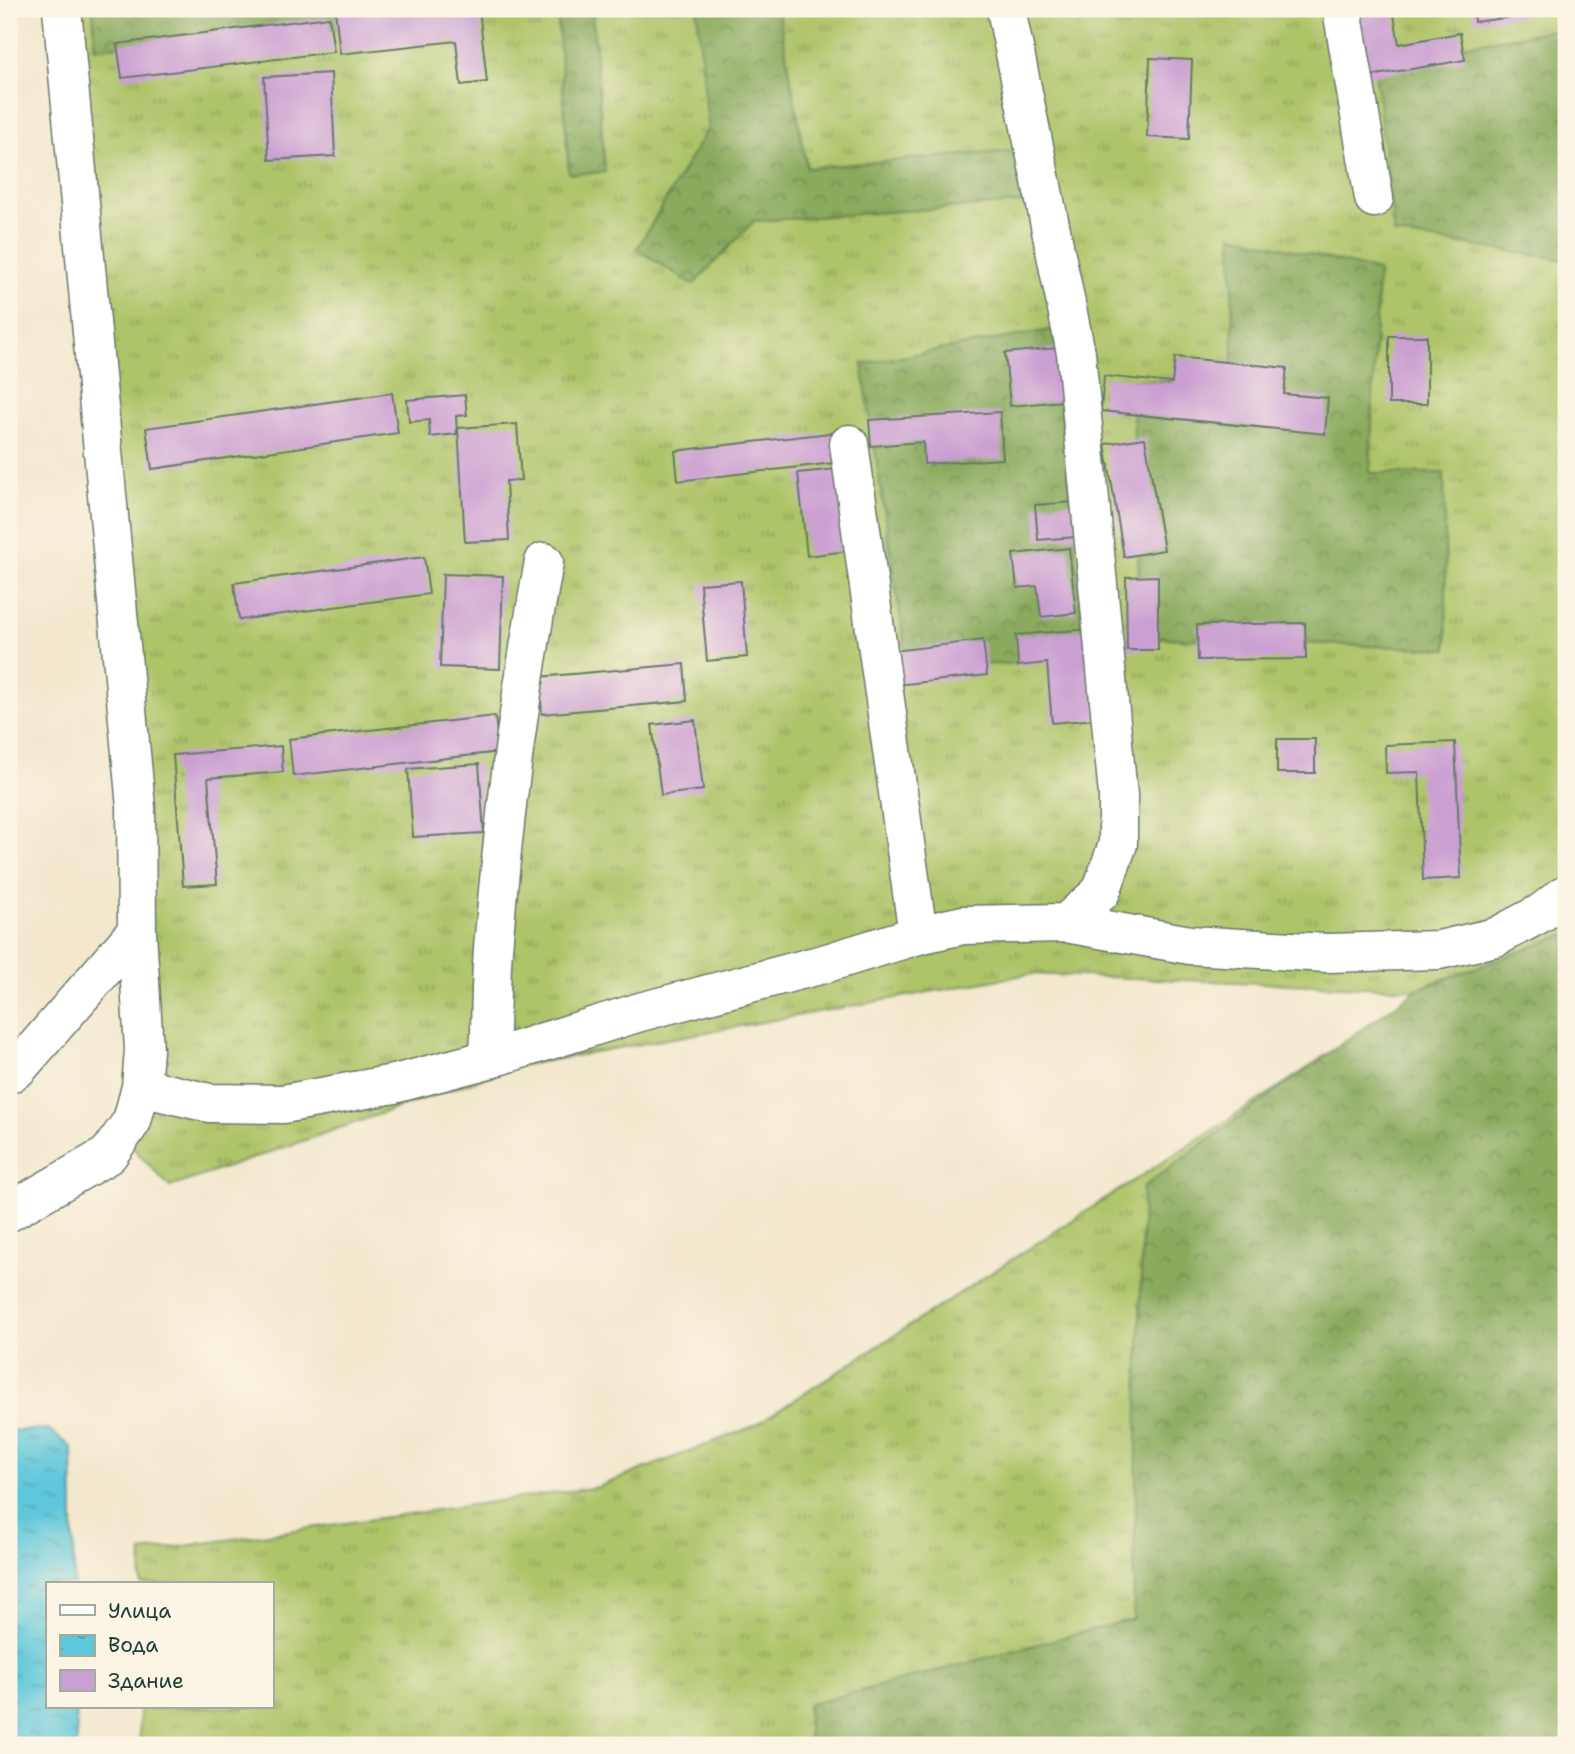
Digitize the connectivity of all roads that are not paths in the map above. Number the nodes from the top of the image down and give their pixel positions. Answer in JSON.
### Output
{"nodes":[{"id":1,"x":62,"y":9,"type":"edge"},
{"id":2,"x":1006,"y":9,"type":"edge"},
{"id":3,"x":1342,"y":9,"type":"edge"},
{"id":4,"x":1374,"y":198,"type":"dead end"},
{"id":5,"x":849,"y":444,"type":"dead end"},
{"id":6,"x":544,"y":562,"type":"dead end"},
{"id":7,"x":1566,"y":894,"type":"edge"},
{"id":8,"x":1066,"y":923,"type":"junction"},
{"id":9,"x":137,"y":931,"type":"junction"},
{"id":10,"x":918,"y":935,"type":"junction"},
{"id":11,"x":489,"y":1059,"type":"junction"},
{"id":12,"x":9,"y":1074,"type":"edge"},
{"id":13,"x":141,"y":1087,"type":"junction"},
{"id":14,"x":9,"y":1212,"type":"edge"}],
"edges":[{"from":1,"to":9,"type":"lane"},
{"from":2,"to":8,"type":"lane"},
{"from":3,"to":4,"type":"lane"},
{"from":5,"to":10,"type":"lane"},
{"from":6,"to":11,"type":"lane"},
{"from":7,"to":8,"type":"lane"},
{"from":8,"to":10,"type":"lane"},
{"from":9,"to":12,"type":"lane"},
{"from":9,"to":13,"type":"lane"},
{"from":10,"to":11,"type":"lane"},
{"from":11,"to":13,"type":"lane"},
{"from":13,"to":14,"type":"lane"}]}
